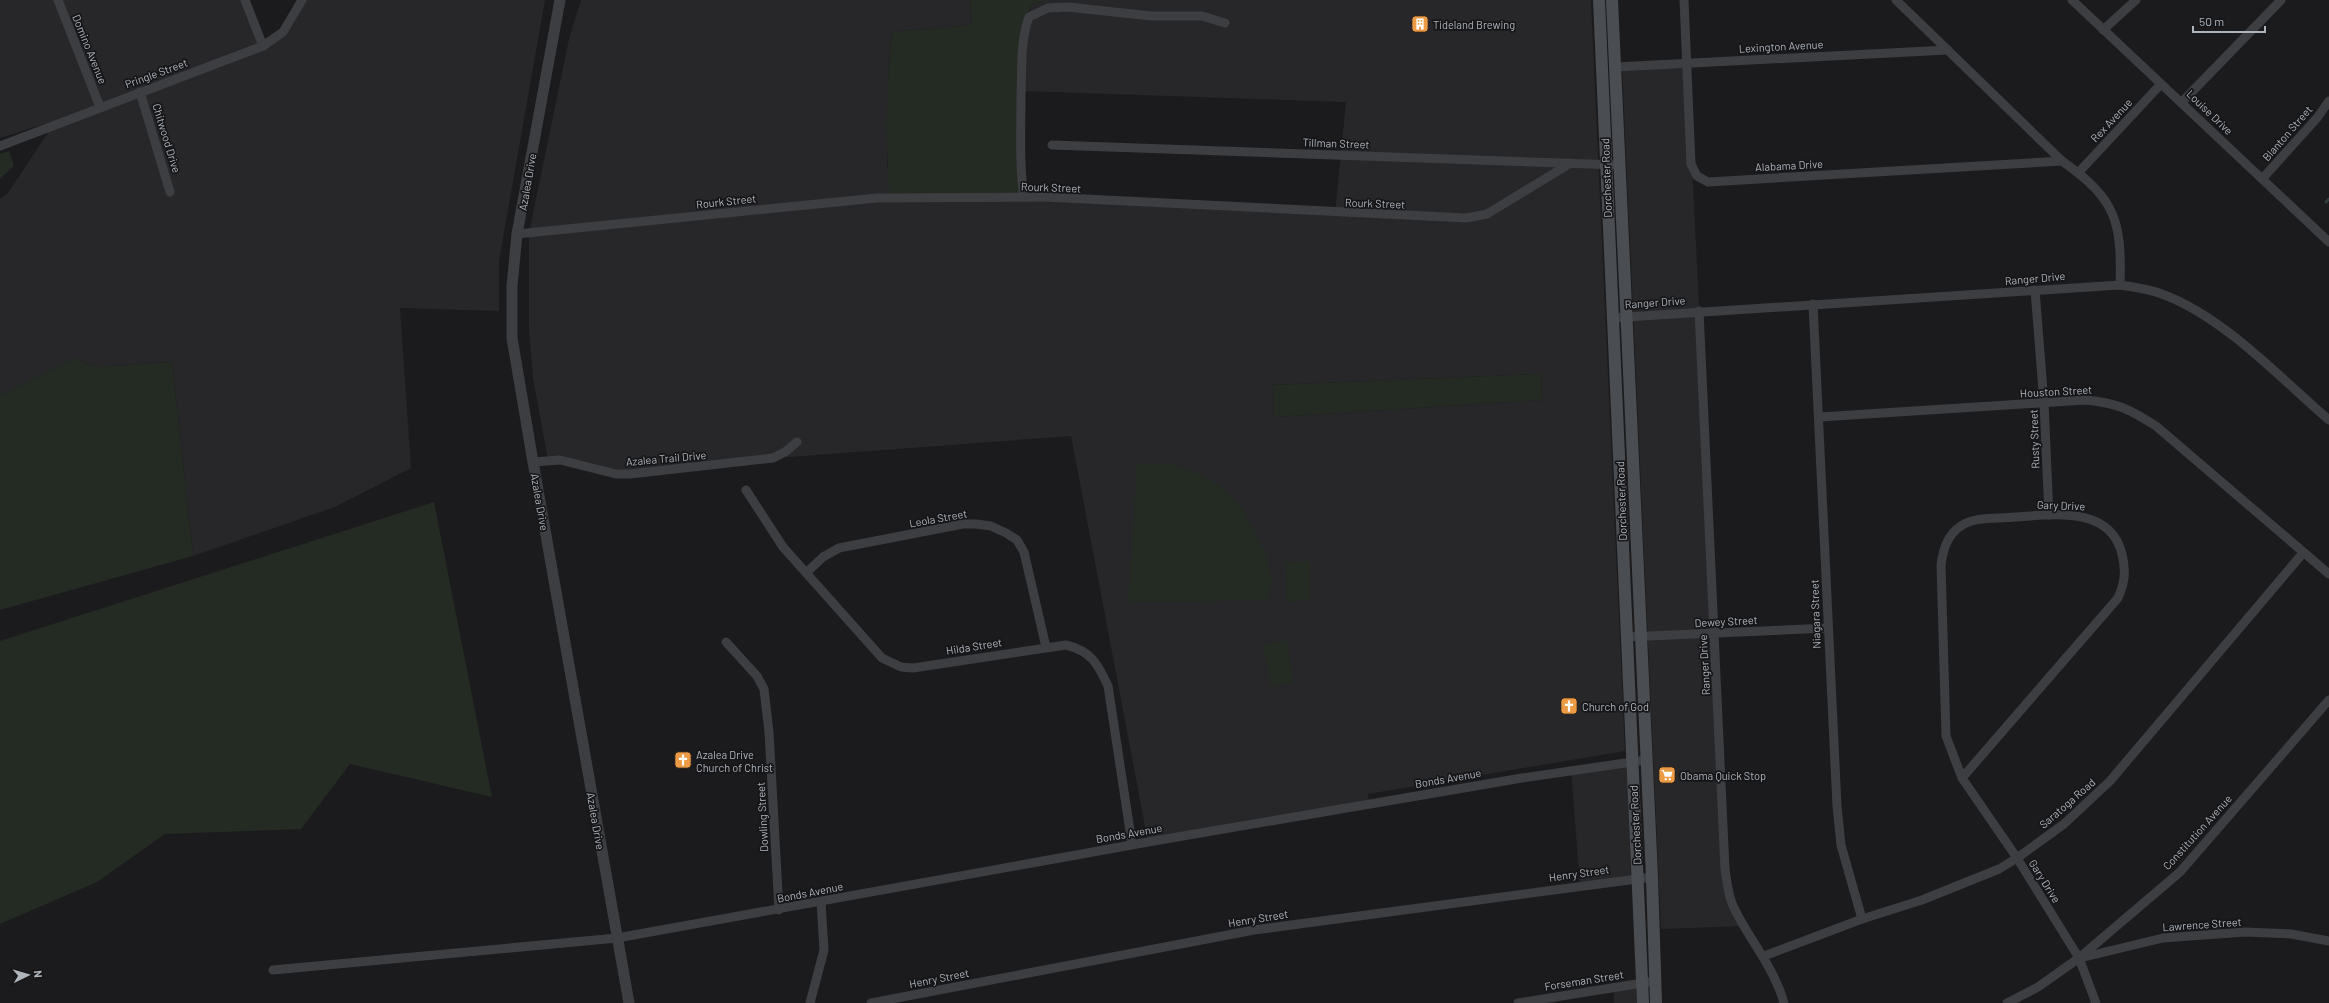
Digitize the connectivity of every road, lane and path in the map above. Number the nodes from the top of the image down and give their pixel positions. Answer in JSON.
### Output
{"nodes":[{"id":1,"x":58,"y":0,"type":"edge"},
{"id":2,"x":245,"y":0,"type":"edge"},
{"id":3,"x":302,"y":0,"type":"edge"},
{"id":4,"x":560,"y":0,"type":"edge"},
{"id":5,"x":1598,"y":0,"type":"edge"},
{"id":6,"x":1612,"y":0,"type":"edge"},
{"id":7,"x":1684,"y":0,"type":"edge"},
{"id":8,"x":1896,"y":0,"type":"edge"},
{"id":9,"x":2072,"y":0,"type":"edge"},
{"id":10,"x":2136,"y":0,"type":"edge"},
{"id":11,"x":2281,"y":0,"type":"edge"},
{"id":12,"x":1226,"y":23,"type":"dead end"},
{"id":13,"x":2103,"y":30,"type":"junction"},
{"id":14,"x":263,"y":46,"type":"junction"},
{"id":15,"x":1948,"y":50,"type":"junction"},
{"id":16,"x":1687,"y":62,"type":"junction"},
{"id":17,"x":1615,"y":67,"type":"junction"},
{"id":18,"x":2161,"y":84,"type":"junction"},
{"id":19,"x":140,"y":92,"type":"junction"},
{"id":20,"x":2329,"y":101,"type":"edge"},
{"id":21,"x":2182,"y":102,"type":"junction"},
{"id":22,"x":100,"y":107,"type":"junction"},
{"id":23,"x":1052,"y":145,"type":"dead end"},
{"id":24,"x":0,"y":146,"type":"edge"},
{"id":25,"x":2062,"y":161,"type":"junction"},
{"id":26,"x":1571,"y":163,"type":"junction"},
{"id":27,"x":1605,"y":164,"type":"junction"},
{"id":28,"x":1619,"y":165,"type":"junction"},
{"id":29,"x":2078,"y":173,"type":"junction"},
{"id":30,"x":2262,"y":179,"type":"junction"},
{"id":31,"x":170,"y":192,"type":"dead end"},
{"id":32,"x":1024,"y":197,"type":"junction"},
{"id":33,"x":517,"y":234,"type":"junction"},
{"id":34,"x":2329,"y":242,"type":"edge"},
{"id":35,"x":2120,"y":285,"type":"junction"},
{"id":36,"x":2035,"y":290,"type":"junction"},
{"id":37,"x":1814,"y":304,"type":"junction"},
{"id":38,"x":1700,"y":311,"type":"junction"},
{"id":39,"x":1627,"y":316,"type":"junction"},
{"id":40,"x":1612,"y":318,"type":"junction"},
{"id":41,"x":2044,"y":403,"type":"junction"},
{"id":42,"x":1820,"y":418,"type":"junction"},
{"id":43,"x":2329,"y":420,"type":"edge"},
{"id":44,"x":797,"y":442,"type":"dead end"},
{"id":45,"x":533,"y":462,"type":"junction"},
{"id":46,"x":746,"y":490,"type":"dead end"},
{"id":47,"x":2049,"y":515,"type":"junction"},
{"id":48,"x":2304,"y":553,"type":"junction"},
{"id":49,"x":806,"y":573,"type":"junction"},
{"id":50,"x":2329,"y":574,"type":"edge"},
{"id":51,"x":1828,"y":628,"type":"junction"},
{"id":52,"x":1715,"y":633,"type":"junction"},
{"id":53,"x":1640,"y":636,"type":"junction"},
{"id":54,"x":1626,"y":637,"type":"junction"},
{"id":55,"x":726,"y":642,"type":"dead end"},
{"id":56,"x":1046,"y":647,"type":"junction"},
{"id":57,"x":2329,"y":700,"type":"edge"},
{"id":58,"x":1632,"y":760,"type":"junction"},
{"id":59,"x":1646,"y":760,"type":"junction"},
{"id":60,"x":1962,"y":778,"type":"junction"},
{"id":61,"x":1132,"y":844,"type":"junction"},
{"id":62,"x":2017,"y":858,"type":"junction"},
{"id":63,"x":1652,"y":877,"type":"junction"},
{"id":64,"x":1637,"y":878,"type":"junction"},
{"id":65,"x":821,"y":902,"type":"junction"},
{"id":66,"x":779,"y":910,"type":"junction"},
{"id":67,"x":1862,"y":919,"type":"junction"},
{"id":68,"x":2328,"y":937,"type":"edge"},
{"id":69,"x":617,"y":938,"type":"junction"},
{"id":70,"x":1764,"y":956,"type":"junction"},
{"id":71,"x":2079,"y":958,"type":"junction"},
{"id":72,"x":273,"y":970,"type":"dead end"},
{"id":73,"x":1655,"y":981,"type":"junction"},
{"id":74,"x":1642,"y":983,"type":"junction"},
{"id":75,"x":629,"y":1003,"type":"edge"},
{"id":76,"x":810,"y":1003,"type":"edge"},
{"id":77,"x":871,"y":1003,"type":"edge"},
{"id":78,"x":1518,"y":1003,"type":"edge"},
{"id":79,"x":1643,"y":1003,"type":"edge"},
{"id":80,"x":1656,"y":1003,"type":"edge"},
{"id":81,"x":1784,"y":1003,"type":"edge"},
{"id":82,"x":2007,"y":1003,"type":"edge"},
{"id":83,"x":2096,"y":1003,"type":"edge"}],
"edges":[{"from":1,"to":22,"type":"street","name":"Domino Avenue"},
{"from":2,"to":14,"type":"street"},
{"from":3,"to":14,"type":"street","name":"Pringle Street"},
{"from":4,"to":33,"type":"street","name":"Azalea Drive"},
{"from":5,"to":27,"type":"main road","name":"Dorchester Road"},
{"from":6,"to":17,"type":"main road","name":"Dorchester Road"},
{"from":7,"to":16,"type":"street","name":"Alabama Drive"},
{"from":8,"to":15,"type":"street"},
{"from":9,"to":13,"type":"street","name":"Louise Drive"},
{"from":10,"to":13,"type":"street"},
{"from":11,"to":21,"type":"street"},
{"from":12,"to":32,"type":"street"},
{"from":13,"to":18,"type":"street","name":"Louise Drive"},
{"from":14,"to":19,"type":"street","name":"Pringle Street"},
{"from":15,"to":16,"type":"street","name":"Lexington Avenue"},
{"from":15,"to":25,"type":"street"},
{"from":16,"to":17,"type":"street","name":"Lexington Avenue"},
{"from":16,"to":25,"type":"street","name":"Alabama Drive"},
{"from":17,"to":28,"type":"main road","name":"Dorchester Road"},
{"from":18,"to":21,"type":"street","name":"Louise Drive"},
{"from":18,"to":29,"type":"street","name":"Rex Avenue"},
{"from":19,"to":22,"type":"street","name":"Pringle Street"},
{"from":19,"to":31,"type":"street","name":"Chitwood Drive"},
{"from":20,"to":30,"type":"street","name":"Blanton Street"},
{"from":21,"to":30,"type":"street","name":"Louise Drive"},
{"from":22,"to":24,"type":"street","name":"Pringle Street"},
{"from":23,"to":26,"type":"street","name":"Tillman Street"},
{"from":25,"to":29,"type":"street"},
{"from":26,"to":27,"type":"street","name":"Tillman Street"},
{"from":26,"to":32,"type":"street","name":"Rourk Street"},
{"from":27,"to":28,"type":"street","name":"Tillman Street"},
{"from":27,"to":40,"type":"main road","name":"Dorchester Road"},
{"from":28,"to":39,"type":"main road","name":"Dorchester Road"},
{"from":29,"to":35,"type":"street"},
{"from":30,"to":34,"type":"street","name":"Louise Drive"},
{"from":32,"to":33,"type":"street","name":"Rourk Street"},
{"from":33,"to":45,"type":"street","name":"Azalea Drive"},
{"from":35,"to":36,"type":"street","name":"Ranger Drive"},
{"from":35,"to":43,"type":"street","name":"Ranger Drive"},
{"from":36,"to":37,"type":"street","name":"Ranger Drive"},
{"from":36,"to":41,"type":"street","name":"Rusty Street"},
{"from":37,"to":38,"type":"street","name":"Ranger Drive"},
{"from":37,"to":42,"type":"street","name":"Niagara Street"},
{"from":38,"to":39,"type":"street","name":"Ranger Drive"},
{"from":38,"to":52,"type":"street","name":"Ranger Drive"},
{"from":39,"to":40,"type":"street","name":"Ranger Drive"},
{"from":39,"to":53,"type":"main road","name":"Dorchester Road"},
{"from":40,"to":54,"type":"main road","name":"Dorchester Road"},
{"from":41,"to":42,"type":"street","name":"Houston Street"},
{"from":41,"to":47,"type":"street","name":"Rusty Street"},
{"from":41,"to":48,"type":"street","name":"Houston Street"},
{"from":42,"to":51,"type":"street","name":"Niagara Street"},
{"from":44,"to":45,"type":"street","name":"Azalea Trail Drive"},
{"from":45,"to":69,"type":"street","name":"Azalea Drive"},
{"from":46,"to":49,"type":"street","name":"Hilda Street"},
{"from":47,"to":60,"type":"street","name":"Gary Drive"},
{"from":47,"to":60,"type":"street","name":"Gary Drive"},
{"from":48,"to":50,"type":"street","name":"Houston Street"},
{"from":48,"to":62,"type":"street","name":"Saratoga Road"},
{"from":49,"to":56,"type":"street","name":"Hilda Street"},
{"from":49,"to":56,"type":"street","name":"Leola Street"},
{"from":51,"to":52,"type":"street","name":"Dewey Street"},
{"from":51,"to":67,"type":"street","name":"Niagara Street"},
{"from":52,"to":53,"type":"street","name":"Dewey Street"},
{"from":52,"to":70,"type":"street","name":"Ranger Drive"},
{"from":53,"to":54,"type":"street","name":"Dewey Street"},
{"from":53,"to":59,"type":"main road","name":"Dorchester Road"},
{"from":54,"to":58,"type":"main road","name":"Dorchester Road"},
{"from":55,"to":66,"type":"street","name":"Dowling Street"},
{"from":56,"to":61,"type":"street","name":"Hilda Street"},
{"from":57,"to":71,"type":"street","name":"Constitution Avenue"},
{"from":58,"to":59,"type":"street","name":"Bonds Avenue"},
{"from":58,"to":61,"type":"street","name":"Bonds Avenue"},
{"from":58,"to":64,"type":"main road","name":"Dorchester Road"},
{"from":59,"to":63,"type":"main road","name":"Dorchester Road"},
{"from":60,"to":62,"type":"street","name":"Gary Drive"},
{"from":61,"to":65,"type":"street","name":"Bonds Avenue"},
{"from":62,"to":67,"type":"street","name":"Saratoga Road"},
{"from":62,"to":71,"type":"street","name":"Gary Drive"},
{"from":63,"to":64,"type":"street","name":"Henry Street"},
{"from":63,"to":73,"type":"main road","name":"Dorchester Road"},
{"from":64,"to":74,"type":"main road","name":"Dorchester Road"},
{"from":64,"to":77,"type":"street","name":"Henry Street"},
{"from":65,"to":66,"type":"street","name":"Bonds Avenue"},
{"from":65,"to":76,"type":"street"},
{"from":66,"to":69,"type":"street","name":"Bonds Avenue"},
{"from":67,"to":70,"type":"street","name":"Saratoga Road"},
{"from":68,"to":71,"type":"street","name":"Lawrence Street"},
{"from":69,"to":72,"type":"street","name":"Bonds Avenue"},
{"from":69,"to":75,"type":"street","name":"Azalea Drive"},
{"from":70,"to":81,"type":"street","name":"Ranger Drive"},
{"from":71,"to":82,"type":"street","name":"Constitution Avenue"},
{"from":71,"to":83,"type":"street","name":"Gary Drive"},
{"from":73,"to":74,"type":"street","name":"Forseman Street"},
{"from":73,"to":80,"type":"main road","name":"Dorchester Road"},
{"from":74,"to":78,"type":"street","name":"Forseman Street"},
{"from":74,"to":79,"type":"main road","name":"Dorchester Road"}]}
